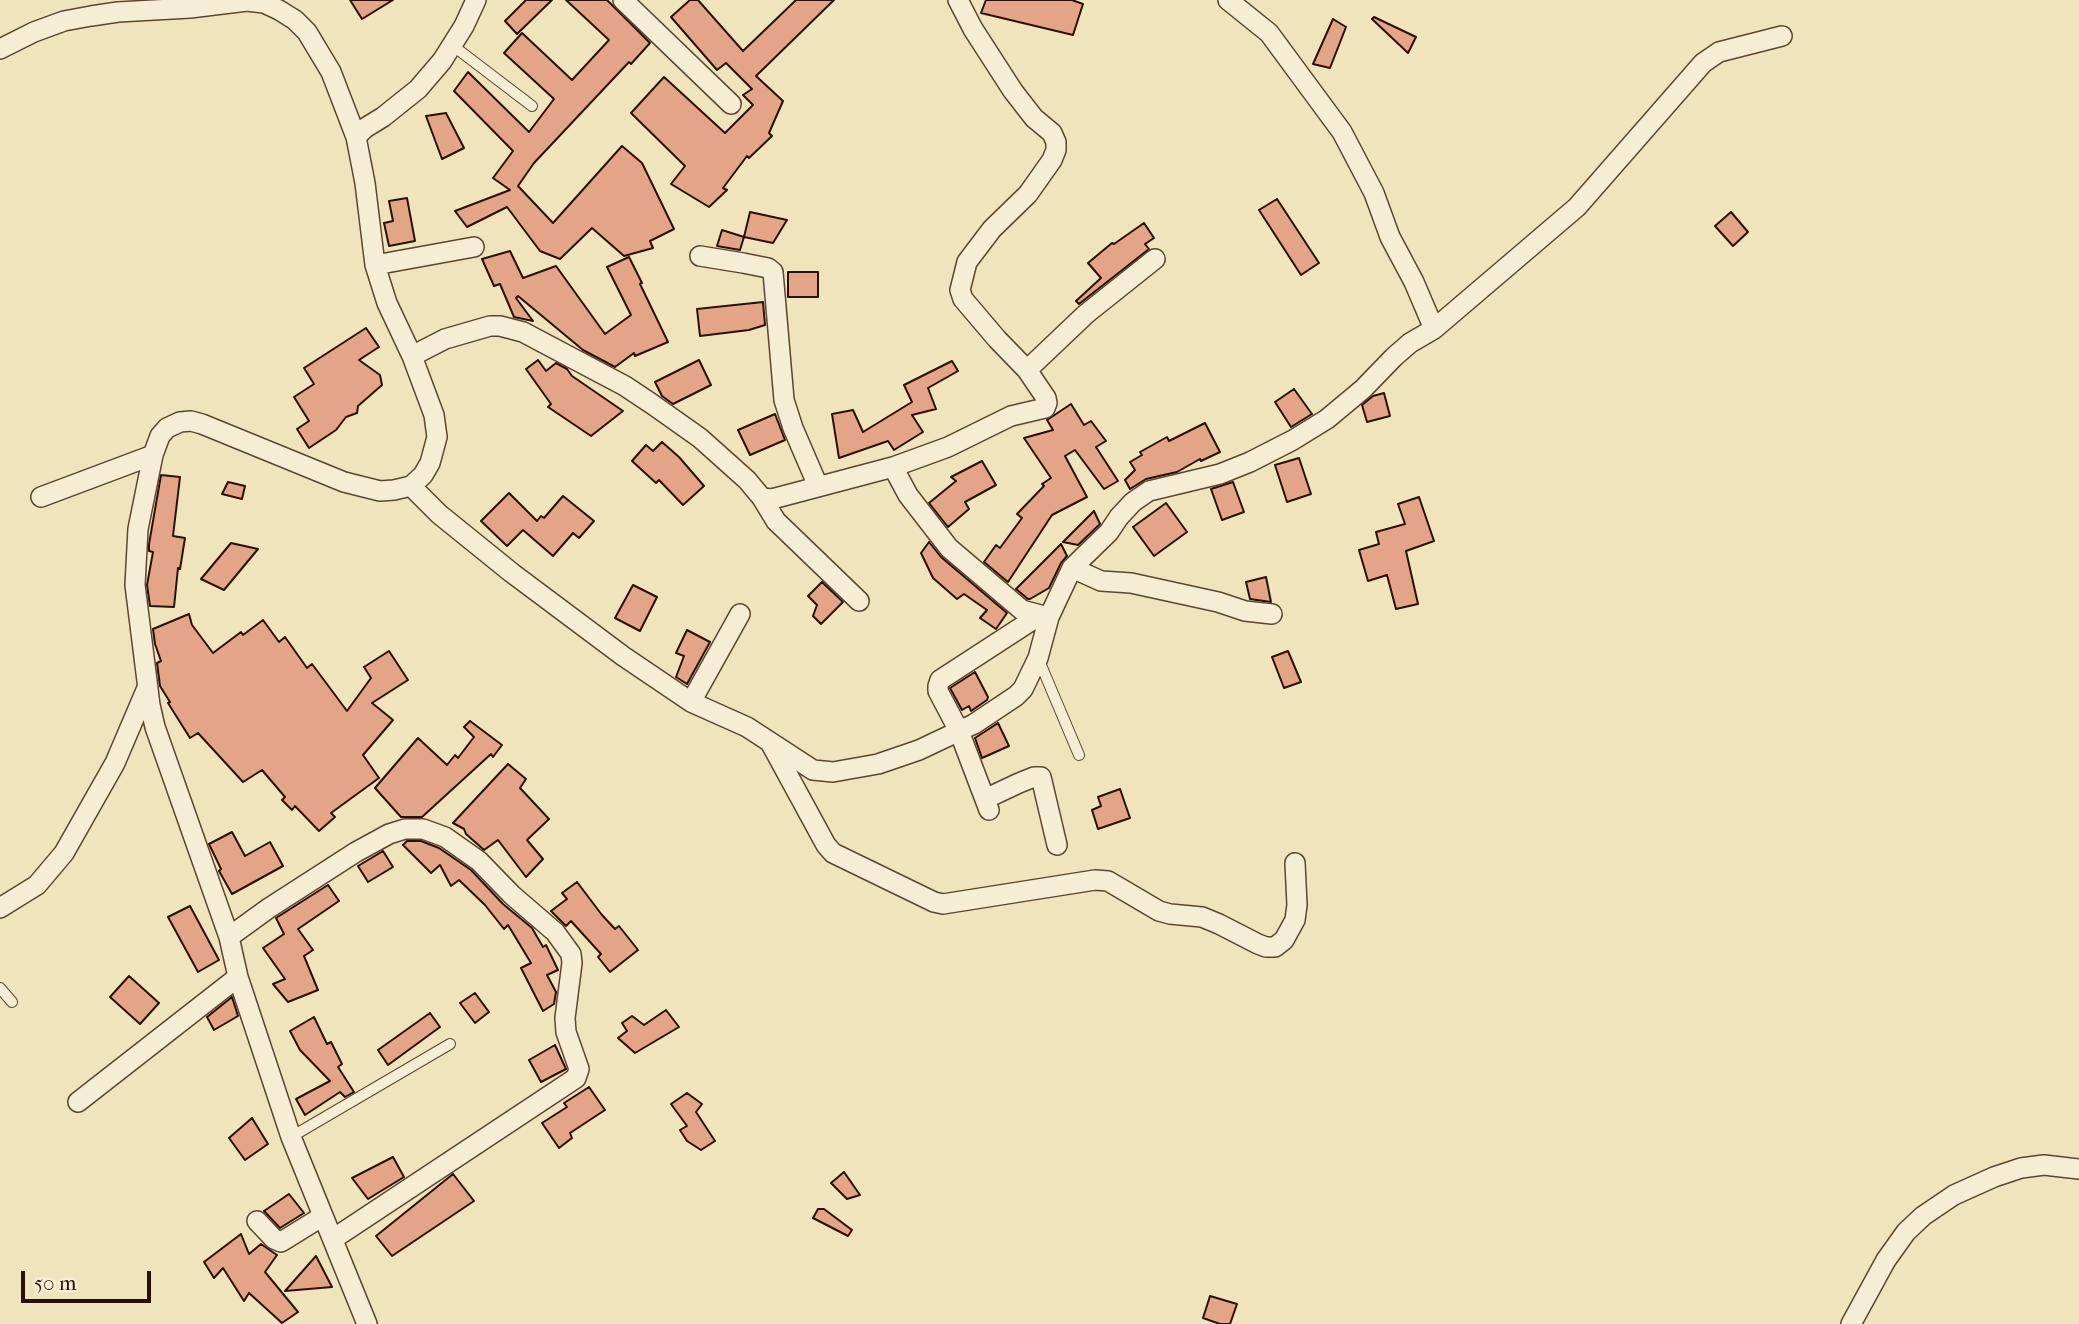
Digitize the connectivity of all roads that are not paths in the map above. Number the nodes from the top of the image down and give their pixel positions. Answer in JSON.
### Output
{"nodes":[{"id":1,"x":476,"y":0,"type":"edge"},
{"id":2,"x":624,"y":0,"type":"edge"},
{"id":3,"x":958,"y":0,"type":"edge"},
{"id":4,"x":1228,"y":0,"type":"edge"},
{"id":5,"x":1782,"y":36,"type":"dead end"},
{"id":6,"x":452,"y":45,"type":"junction"},
{"id":7,"x":0,"y":49,"type":"edge"},
{"id":8,"x":731,"y":104,"type":"dead end"},
{"id":9,"x":532,"y":106,"type":"dead end"},
{"id":10,"x":356,"y":137,"type":"junction"},
{"id":11,"x":474,"y":247,"type":"dead end"},
{"id":12,"x":700,"y":256,"type":"dead end"},
{"id":13,"x":1155,"y":259,"type":"dead end"},
{"id":14,"x":375,"y":265,"type":"junction"},
{"id":15,"x":1434,"y":329,"type":"junction"},
{"id":16,"x":412,"y":356,"type":"junction"},
{"id":17,"x":1027,"y":370,"type":"junction"},
{"id":18,"x":153,"y":455,"type":"junction"},
{"id":19,"x":893,"y":467,"type":"junction"},
{"id":20,"x":411,"y":486,"type":"junction"},
{"id":21,"x":818,"y":486,"type":"junction"},
{"id":22,"x":41,"y":497,"type":"dead end"},
{"id":23,"x":762,"y":498,"type":"junction"},
{"id":24,"x":1072,"y":568,"type":"junction"},
{"id":25,"x":859,"y":601,"type":"dead end"},
{"id":26,"x":740,"y":614,"type":"dead end"},
{"id":27,"x":1272,"y":614,"type":"dead end"},
{"id":28,"x":1044,"y":616,"type":"junction"},
{"id":29,"x":1038,"y":658,"type":"junction"},
{"id":30,"x":148,"y":687,"type":"junction"},
{"id":31,"x":691,"y":702,"type":"junction"},
{"id":32,"x":959,"y":731,"type":"junction"},
{"id":33,"x":769,"y":741,"type":"junction"},
{"id":34,"x":1079,"y":755,"type":"dead end"},
{"id":35,"x":1057,"y":845,"type":"dead end"},
{"id":36,"x":1295,"y":863,"type":"dead end"},
{"id":37,"x":0,"y":908,"type":"edge"},
{"id":38,"x":229,"y":937,"type":"junction"},
{"id":39,"x":239,"y":977,"type":"junction"},
{"id":40,"x":0,"y":988,"type":"edge"},
{"id":41,"x":12,"y":1002,"type":"dead end"},
{"id":42,"x":450,"y":1044,"type":"dead end"},
{"id":43,"x":78,"y":1102,"type":"dead end"},
{"id":44,"x":291,"y":1137,"type":"junction"},
{"id":45,"x":2079,"y":1169,"type":"edge"},
{"id":46,"x":323,"y":1216,"type":"junction"},
{"id":47,"x":257,"y":1221,"type":"dead end"},
{"id":48,"x":333,"y":1239,"type":"junction"},
{"id":49,"x":367,"y":1324,"type":"edge"},
{"id":50,"x":1851,"y":1324,"type":"edge"}],
"edges":[{"from":1,"to":6,"type":"street"},
{"from":2,"to":8,"type":"street"},
{"from":3,"to":17,"type":"street"},
{"from":4,"to":15,"type":"street"},
{"from":5,"to":15,"type":"street"},
{"from":6,"to":9,"type":"lane"},
{"from":6,"to":10,"type":"street"},
{"from":7,"to":10,"type":"street"},
{"from":10,"to":14,"type":"street"},
{"from":11,"to":14,"type":"street"},
{"from":12,"to":21,"type":"street"},
{"from":13,"to":17,"type":"street"},
{"from":14,"to":16,"type":"street"},
{"from":15,"to":24,"type":"street"},
{"from":16,"to":20,"type":"street"},
{"from":16,"to":23,"type":"street"},
{"from":17,"to":19,"type":"street"},
{"from":18,"to":20,"type":"street"},
{"from":18,"to":22,"type":"street"},
{"from":18,"to":30,"type":"street"},
{"from":19,"to":21,"type":"street"},
{"from":19,"to":28,"type":"street"},
{"from":20,"to":31,"type":"street"},
{"from":21,"to":23,"type":"street"},
{"from":23,"to":25,"type":"street"},
{"from":24,"to":27,"type":"street"},
{"from":24,"to":28,"type":"street"},
{"from":26,"to":31,"type":"street"},
{"from":28,"to":29,"type":"street"},
{"from":28,"to":32,"type":"street"},
{"from":29,"to":32,"type":"street"},
{"from":29,"to":34,"type":"lane"},
{"from":30,"to":37,"type":"street"},
{"from":30,"to":38,"type":"street"},
{"from":31,"to":33,"type":"street"},
{"from":32,"to":33,"type":"street"},
{"from":32,"to":35,"type":"street"},
{"from":33,"to":36,"type":"street"},
{"from":38,"to":39,"type":"street"},
{"from":38,"to":48,"type":"street"},
{"from":39,"to":43,"type":"street"},
{"from":39,"to":44,"type":"street"},
{"from":40,"to":41,"type":"lane"},
{"from":42,"to":44,"type":"lane"},
{"from":44,"to":46,"type":"street"},
{"from":45,"to":50,"type":"street"},
{"from":46,"to":47,"type":"street"},
{"from":46,"to":48,"type":"street"},
{"from":48,"to":49,"type":"street"}]}
